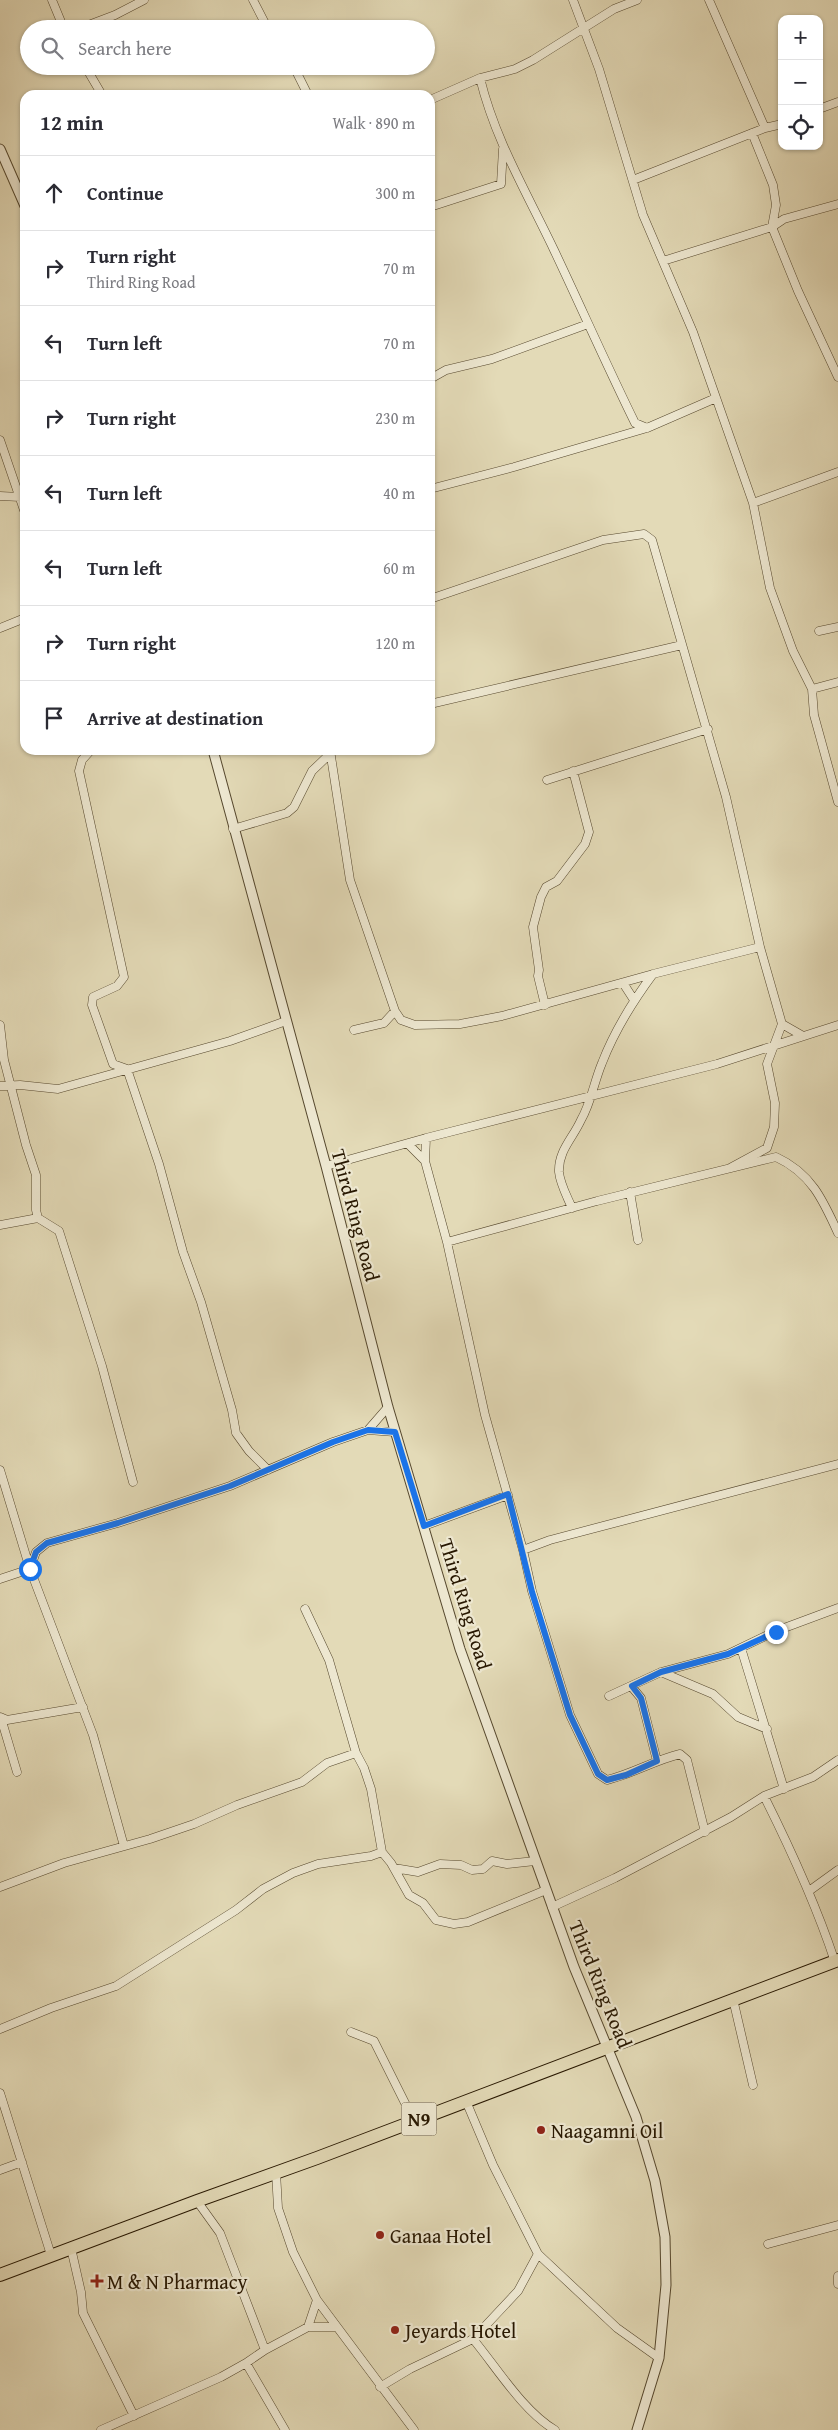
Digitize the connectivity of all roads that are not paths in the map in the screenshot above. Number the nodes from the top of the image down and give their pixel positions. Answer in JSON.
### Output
{"nodes":[{"id":1,"x":52,"y":0,"type":"edge"},
{"id":2,"x":144,"y":0,"type":"edge"},
{"id":3,"x":253,"y":0,"type":"edge"},
{"id":4,"x":573,"y":0,"type":"edge"},
{"id":5,"x":637,"y":0,"type":"edge"},
{"id":6,"x":709,"y":0,"type":"edge"},
{"id":7,"x":60,"y":20,"type":"edge"},
{"id":8,"x":102,"y":20,"type":"edge"},
{"id":9,"x":263,"y":20,"type":"edge"},
{"id":10,"x":584,"y":29,"type":"junction"},
{"id":11,"x":90,"y":75,"type":"edge"},
{"id":12,"x":298,"y":75,"type":"edge"},
{"id":13,"x":480,"y":78,"type":"junction"},
{"id":14,"x":99,"y":90,"type":"edge"},
{"id":15,"x":306,"y":90,"type":"edge"},
{"id":16,"x":435,"y":98,"type":"edge"},
{"id":17,"x":838,"y":102,"type":"edge"},
{"id":18,"x":823,"y":108,"type":"edge"},
{"id":19,"x":778,"y":125,"type":"edge"},
{"id":20,"x":765,"y":128,"type":"junction"},
{"id":21,"x":752,"y":133,"type":"junction"},
{"id":22,"x":503,"y":148,"type":"junction"},
{"id":23,"x":0,"y":149,"type":"edge"},
{"id":24,"x":633,"y":180,"type":"junction"},
{"id":25,"x":20,"y":195,"type":"edge"},
{"id":26,"x":838,"y":204,"type":"edge"},
{"id":27,"x":435,"y":205,"type":"edge"},
{"id":28,"x":772,"y":228,"type":"junction"},
{"id":29,"x":663,"y":261,"type":"junction"},
{"id":30,"x":588,"y":324,"type":"junction"},
{"id":31,"x":435,"y":376,"type":"edge"},
{"id":32,"x":838,"y":376,"type":"edge"},
{"id":33,"x":716,"y":398,"type":"junction"},
{"id":34,"x":647,"y":428,"type":"junction"},
{"id":35,"x":0,"y":440,"type":"edge"},
{"id":36,"x":838,"y":472,"type":"edge"},
{"id":37,"x":435,"y":488,"type":"edge"},
{"id":38,"x":0,"y":496,"type":"edge"},
{"id":39,"x":20,"y":497,"type":"joint"},
{"id":40,"x":753,"y":503,"type":"junction"},
{"id":41,"x":435,"y":597,"type":"edge"},
{"id":42,"x":20,"y":620,"type":"edge"},
{"id":43,"x":838,"y":627,"type":"edge"},
{"id":44,"x":0,"y":628,"type":"edge"},
{"id":45,"x":819,"y":631,"type":"dead end"},
{"id":46,"x":682,"y":645,"type":"junction"},
{"id":47,"x":838,"y":682,"type":"edge"},
{"id":48,"x":812,"y":689,"type":"junction"},
{"id":49,"x":435,"y":703,"type":"edge"},
{"id":50,"x":708,"y":729,"type":"junction"},
{"id":51,"x":86,"y":755,"type":"edge"},
{"id":52,"x":214,"y":755,"type":"edge"},
{"id":53,"x":327,"y":755,"type":"edge"},
{"id":54,"x":332,"y":755,"type":"edge"},
{"id":55,"x":573,"y":771,"type":"junction"},
{"id":56,"x":547,"y":780,"type":"dead end"},
{"id":57,"x":838,"y":802,"type":"edge"},
{"id":58,"x":233,"y":829,"type":"junction"},
{"id":59,"x":760,"y":947,"type":"junction"},
{"id":60,"x":652,"y":974,"type":"junction"},
{"id":61,"x":623,"y":983,"type":"junction"},
{"id":62,"x":634,"y":1000,"type":"junction"},
{"id":63,"x":544,"y":1005,"type":"junction"},
{"id":64,"x":395,"y":1011,"type":"junction"},
{"id":65,"x":286,"y":1021,"type":"junction"},
{"id":66,"x":782,"y":1024,"type":"junction"},
{"id":67,"x":838,"y":1024,"type":"edge"},
{"id":68,"x":0,"y":1025,"type":"edge"},
{"id":69,"x":354,"y":1030,"type":"dead end"},
{"id":70,"x":803,"y":1036,"type":"junction"},
{"id":71,"x":776,"y":1045,"type":"junction"},
{"id":72,"x":127,"y":1069,"type":"junction"},
{"id":73,"x":0,"y":1086,"type":"edge"},
{"id":74,"x":11,"y":1087,"type":"junction"},
{"id":75,"x":590,"y":1096,"type":"junction"},
{"id":76,"x":426,"y":1138,"type":"junction"},
{"id":77,"x":408,"y":1144,"type":"junction"},
{"id":78,"x":425,"y":1161,"type":"junction"},
{"id":79,"x":326,"y":1166,"type":"junction"},
{"id":80,"x":730,"y":1168,"type":"junction"},
{"id":81,"x":630,"y":1192,"type":"junction"},
{"id":82,"x":572,"y":1208,"type":"junction"},
{"id":83,"x":38,"y":1218,"type":"junction"},
{"id":84,"x":0,"y":1226,"type":"edge"},
{"id":85,"x":838,"y":1233,"type":"edge"},
{"id":86,"x":638,"y":1240,"type":"dead end"},
{"id":87,"x":447,"y":1242,"type":"junction"},
{"id":88,"x":388,"y":1408,"type":"junction"},
{"id":89,"x":368,"y":1430,"type":"junction"},
{"id":90,"x":395,"y":1432,"type":"junction"},
{"id":91,"x":838,"y":1464,"type":"edge"},
{"id":92,"x":0,"y":1470,"type":"edge"},
{"id":93,"x":268,"y":1470,"type":"junction"},
{"id":94,"x":133,"y":1482,"type":"dead end"},
{"id":95,"x":508,"y":1494,"type":"junction"},
{"id":96,"x":424,"y":1526,"type":"junction"},
{"id":97,"x":523,"y":1550,"type":"junction"},
{"id":98,"x":30,"y":1569,"type":"junction"},
{"id":99,"x":0,"y":1579,"type":"edge"},
{"id":100,"x":838,"y":1608,"type":"edge"},
{"id":101,"x":305,"y":1609,"type":"dead end"},
{"id":102,"x":741,"y":1648,"type":"junction"},
{"id":103,"x":661,"y":1672,"type":"junction"},
{"id":104,"x":632,"y":1686,"type":"junction"},
{"id":105,"x":609,"y":1696,"type":"dead end"},
{"id":106,"x":83,"y":1707,"type":"junction"},
{"id":107,"x":0,"y":1718,"type":"edge"},
{"id":108,"x":767,"y":1729,"type":"junction"},
{"id":109,"x":356,"y":1753,"type":"junction"},
{"id":110,"x":838,"y":1760,"type":"edge"},
{"id":111,"x":657,"y":1761,"type":"junction"},
{"id":112,"x":17,"y":1772,"type":"dead end"},
{"id":113,"x":784,"y":1789,"type":"junction"},
{"id":114,"x":764,"y":1796,"type":"junction"},
{"id":115,"x":705,"y":1832,"type":"junction"},
{"id":116,"x":124,"y":1846,"type":"junction"},
{"id":117,"x":382,"y":1852,"type":"junction"},
{"id":118,"x":535,"y":1860,"type":"junction"},
{"id":119,"x":394,"y":1868,"type":"junction"},
{"id":120,"x":838,"y":1870,"type":"edge"},
{"id":121,"x":0,"y":1887,"type":"edge"},
{"id":122,"x":546,"y":1890,"type":"junction"},
{"id":123,"x":809,"y":1891,"type":"junction"},
{"id":124,"x":552,"y":1907,"type":"junction"},
{"id":125,"x":836,"y":1961,"type":"edge"},
{"id":126,"x":733,"y":1999,"type":"junction"},
{"id":127,"x":0,"y":2030,"type":"edge"},
{"id":128,"x":351,"y":2032,"type":"dead end"},
{"id":129,"x":608,"y":2047,"type":"junction"},
{"id":130,"x":753,"y":2085,"type":"dead end"},
{"id":131,"x":0,"y":2093,"type":"edge"},
{"id":132,"x":466,"y":2101,"type":"junction"},
{"id":133,"x":414,"y":2121,"type":"junction"},
{"id":134,"x":22,"y":2162,"type":"junction"},
{"id":135,"x":0,"y":2170,"type":"edge"},
{"id":136,"x":276,"y":2172,"type":"junction"},
{"id":137,"x":197,"y":2201,"type":"junction"},
{"id":138,"x":838,"y":2225,"type":"edge"},
{"id":139,"x":768,"y":2244,"type":"dead end"},
{"id":140,"x":71,"y":2248,"type":"junction"},
{"id":141,"x":538,"y":2254,"type":"junction"},
{"id":142,"x":51,"y":2256,"type":"junction"},
{"id":143,"x":0,"y":2275,"type":"edge"},
{"id":144,"x":838,"y":2276,"type":"edge"},
{"id":145,"x":838,"y":2284,"type":"edge"},
{"id":146,"x":317,"y":2300,"type":"junction"},
{"id":147,"x":336,"y":2326,"type":"junction"},
{"id":148,"x":308,"y":2327,"type":"junction"},
{"id":149,"x":473,"y":2339,"type":"junction"},
{"id":150,"x":265,"y":2350,"type":"junction"},
{"id":151,"x":660,"y":2358,"type":"junction"},
{"id":152,"x":246,"y":2363,"type":"junction"},
{"id":153,"x":380,"y":2387,"type":"junction"},
{"id":154,"x":134,"y":2416,"type":"junction"},
{"id":155,"x":122,"y":2421,"type":"junction"},
{"id":156,"x":101,"y":2430,"type":"edge"},
{"id":157,"x":126,"y":2430,"type":"edge"},
{"id":158,"x":285,"y":2430,"type":"edge"},
{"id":159,"x":414,"y":2430,"type":"edge"},
{"id":160,"x":555,"y":2430,"type":"edge"},
{"id":161,"x":637,"y":2430,"type":"edge"}],
"edges":[{"from":1,"to":7,"type":"street"},
{"from":2,"to":8,"type":"street"},
{"from":3,"to":9,"type":"street"},
{"from":4,"to":10,"type":"street"},
{"from":5,"to":10,"type":"street"},
{"from":6,"to":20,"type":"street"},
{"from":10,"to":13,"type":"street"},
{"from":10,"to":24,"type":"street"},
{"from":11,"to":14,"type":"street"},
{"from":12,"to":15,"type":"street"},
{"from":13,"to":16,"type":"street"},
{"from":13,"to":22,"type":"street"},
{"from":17,"to":18,"type":"street"},
{"from":19,"to":20,"type":"street"},
{"from":20,"to":21,"type":"street"},
{"from":21,"to":24,"type":"street"},
{"from":21,"to":28,"type":"street"},
{"from":22,"to":27,"type":"street"},
{"from":22,"to":30,"type":"street"},
{"from":23,"to":25,"type":"street"},
{"from":24,"to":29,"type":"street"},
{"from":26,"to":28,"type":"street"},
{"from":28,"to":29,"type":"street"},
{"from":28,"to":32,"type":"street"},
{"from":29,"to":33,"type":"street"},
{"from":30,"to":31,"type":"street"},
{"from":30,"to":34,"type":"street"},
{"from":33,"to":34,"type":"street"},
{"from":33,"to":40,"type":"street"},
{"from":34,"to":37,"type":"street"},
{"from":35,"to":39,"type":"street"},
{"from":36,"to":40,"type":"street"},
{"from":38,"to":39,"type":"street"},
{"from":40,"to":48,"type":"street"},
{"from":41,"to":46,"type":"street"},
{"from":42,"to":44,"type":"street"},
{"from":43,"to":45,"type":"street"},
{"from":46,"to":49,"type":"street"},
{"from":46,"to":50,"type":"street"},
{"from":47,"to":48,"type":"street"},
{"from":48,"to":57,"type":"street"},
{"from":50,"to":55,"type":"street"},
{"from":50,"to":59,"type":"street"},
{"from":51,"to":72,"type":"street"},
{"from":52,"to":58,"type":"street","name":"Third Ring Road"},
{"from":53,"to":58,"type":"street"},
{"from":54,"to":64,"type":"street"},
{"from":55,"to":56,"type":"street"},
{"from":55,"to":63,"type":"street"},
{"from":58,"to":65,"type":"street","name":"Third Ring Road"},
{"from":59,"to":60,"type":"street"},
{"from":59,"to":66,"type":"street"},
{"from":60,"to":61,"type":"street"},
{"from":60,"to":62,"type":"street"},
{"from":61,"to":62,"type":"street"},
{"from":61,"to":63,"type":"street"},
{"from":62,"to":75,"type":"street"},
{"from":63,"to":64,"type":"street"},
{"from":64,"to":69,"type":"street"},
{"from":65,"to":72,"type":"street"},
{"from":65,"to":79,"type":"street","name":"Third Ring Road"},
{"from":66,"to":70,"type":"street"},
{"from":66,"to":71,"type":"street"},
{"from":67,"to":70,"type":"street"},
{"from":68,"to":74,"type":"street"},
{"from":70,"to":71,"type":"street"},
{"from":71,"to":75,"type":"street"},
{"from":71,"to":80,"type":"street"},
{"from":72,"to":74,"type":"street"},
{"from":72,"to":93,"type":"street"},
{"from":73,"to":74,"type":"street"},
{"from":74,"to":83,"type":"street"},
{"from":75,"to":76,"type":"street"},
{"from":75,"to":82,"type":"street"},
{"from":76,"to":77,"type":"street"},
{"from":76,"to":78,"type":"street"},
{"from":77,"to":78,"type":"street"},
{"from":77,"to":79,"type":"street"},
{"from":78,"to":87,"type":"street"},
{"from":79,"to":88,"type":"street","name":"Third Ring Road"},
{"from":80,"to":81,"type":"street"},
{"from":80,"to":85,"type":"street"},
{"from":81,"to":82,"type":"street"},
{"from":81,"to":86,"type":"street"},
{"from":82,"to":87,"type":"street"},
{"from":83,"to":84,"type":"street"},
{"from":83,"to":94,"type":"street"},
{"from":87,"to":95,"type":"street"},
{"from":88,"to":89,"type":"street"},
{"from":88,"to":90,"type":"street","name":"Third Ring Road"},
{"from":89,"to":90,"type":"street"},
{"from":89,"to":93,"type":"street"},
{"from":90,"to":96,"type":"street","name":"Third Ring Road"},
{"from":91,"to":97,"type":"street"},
{"from":92,"to":98,"type":"street"},
{"from":93,"to":98,"type":"street"},
{"from":95,"to":96,"type":"street"},
{"from":95,"to":97,"type":"street"},
{"from":96,"to":118,"type":"street","name":"Third Ring Road"},
{"from":97,"to":111,"type":"street"},
{"from":98,"to":99,"type":"street"},
{"from":98,"to":106,"type":"street"},
{"from":100,"to":102,"type":"street"},
{"from":101,"to":109,"type":"street"},
{"from":102,"to":103,"type":"street"},
{"from":102,"to":108,"type":"street"},
{"from":103,"to":104,"type":"street"},
{"from":103,"to":108,"type":"street"},
{"from":104,"to":105,"type":"street"},
{"from":104,"to":111,"type":"street"},
{"from":106,"to":107,"type":"street"},
{"from":106,"to":116,"type":"street"},
{"from":107,"to":112,"type":"street"},
{"from":108,"to":113,"type":"street"},
{"from":109,"to":116,"type":"street"},
{"from":109,"to":117,"type":"street"},
{"from":110,"to":113,"type":"street"},
{"from":111,"to":115,"type":"street"},
{"from":113,"to":114,"type":"street"},
{"from":114,"to":115,"type":"street"},
{"from":114,"to":123,"type":"street"},
{"from":115,"to":124,"type":"street"},
{"from":116,"to":121,"type":"street"},
{"from":117,"to":119,"type":"street"},
{"from":117,"to":127,"type":"street"},
{"from":118,"to":119,"type":"street"},
{"from":118,"to":122,"type":"street","name":"Third Ring Road"},
{"from":119,"to":122,"type":"street"},
{"from":120,"to":123,"type":"street"},
{"from":122,"to":124,"type":"street","name":"Third Ring Road"},
{"from":123,"to":125,"type":"street"},
{"from":124,"to":129,"type":"street","name":"Third Ring Road"},
{"from":125,"to":126,"type":"highway","number":"N9"},
{"from":126,"to":129,"type":"highway","number":"N9"},
{"from":126,"to":130,"type":"street"},
{"from":128,"to":133,"type":"street"},
{"from":129,"to":132,"type":"highway","number":"N9"},
{"from":129,"to":151,"type":"street","name":"Third Ring Road"},
{"from":131,"to":134,"type":"street"},
{"from":132,"to":133,"type":"highway","number":"N9"},
{"from":132,"to":141,"type":"street"},
{"from":133,"to":136,"type":"highway","number":"N9"},
{"from":134,"to":135,"type":"street"},
{"from":134,"to":142,"type":"street"},
{"from":136,"to":137,"type":"highway","number":"N9"},
{"from":136,"to":146,"type":"street"},
{"from":137,"to":140,"type":"highway","number":"N9"},
{"from":137,"to":150,"type":"street"},
{"from":138,"to":139,"type":"street"},
{"from":140,"to":142,"type":"highway","number":"N9"},
{"from":140,"to":154,"type":"street"},
{"from":141,"to":149,"type":"street"},
{"from":141,"to":151,"type":"street"},
{"from":142,"to":143,"type":"highway","number":"N9"},
{"from":144,"to":145,"type":"street"},
{"from":146,"to":147,"type":"street"},
{"from":146,"to":148,"type":"street"},
{"from":147,"to":148,"type":"street"},
{"from":147,"to":153,"type":"street"},
{"from":148,"to":150,"type":"street"},
{"from":149,"to":153,"type":"street"},
{"from":149,"to":160,"type":"street"},
{"from":150,"to":152,"type":"street"},
{"from":151,"to":161,"type":"street","name":"Third Ring Road"},
{"from":152,"to":154,"type":"street"},
{"from":152,"to":158,"type":"street"},
{"from":153,"to":159,"type":"street"},
{"from":154,"to":155,"type":"street"},
{"from":155,"to":156,"type":"street"},
{"from":155,"to":157,"type":"street"}]}
